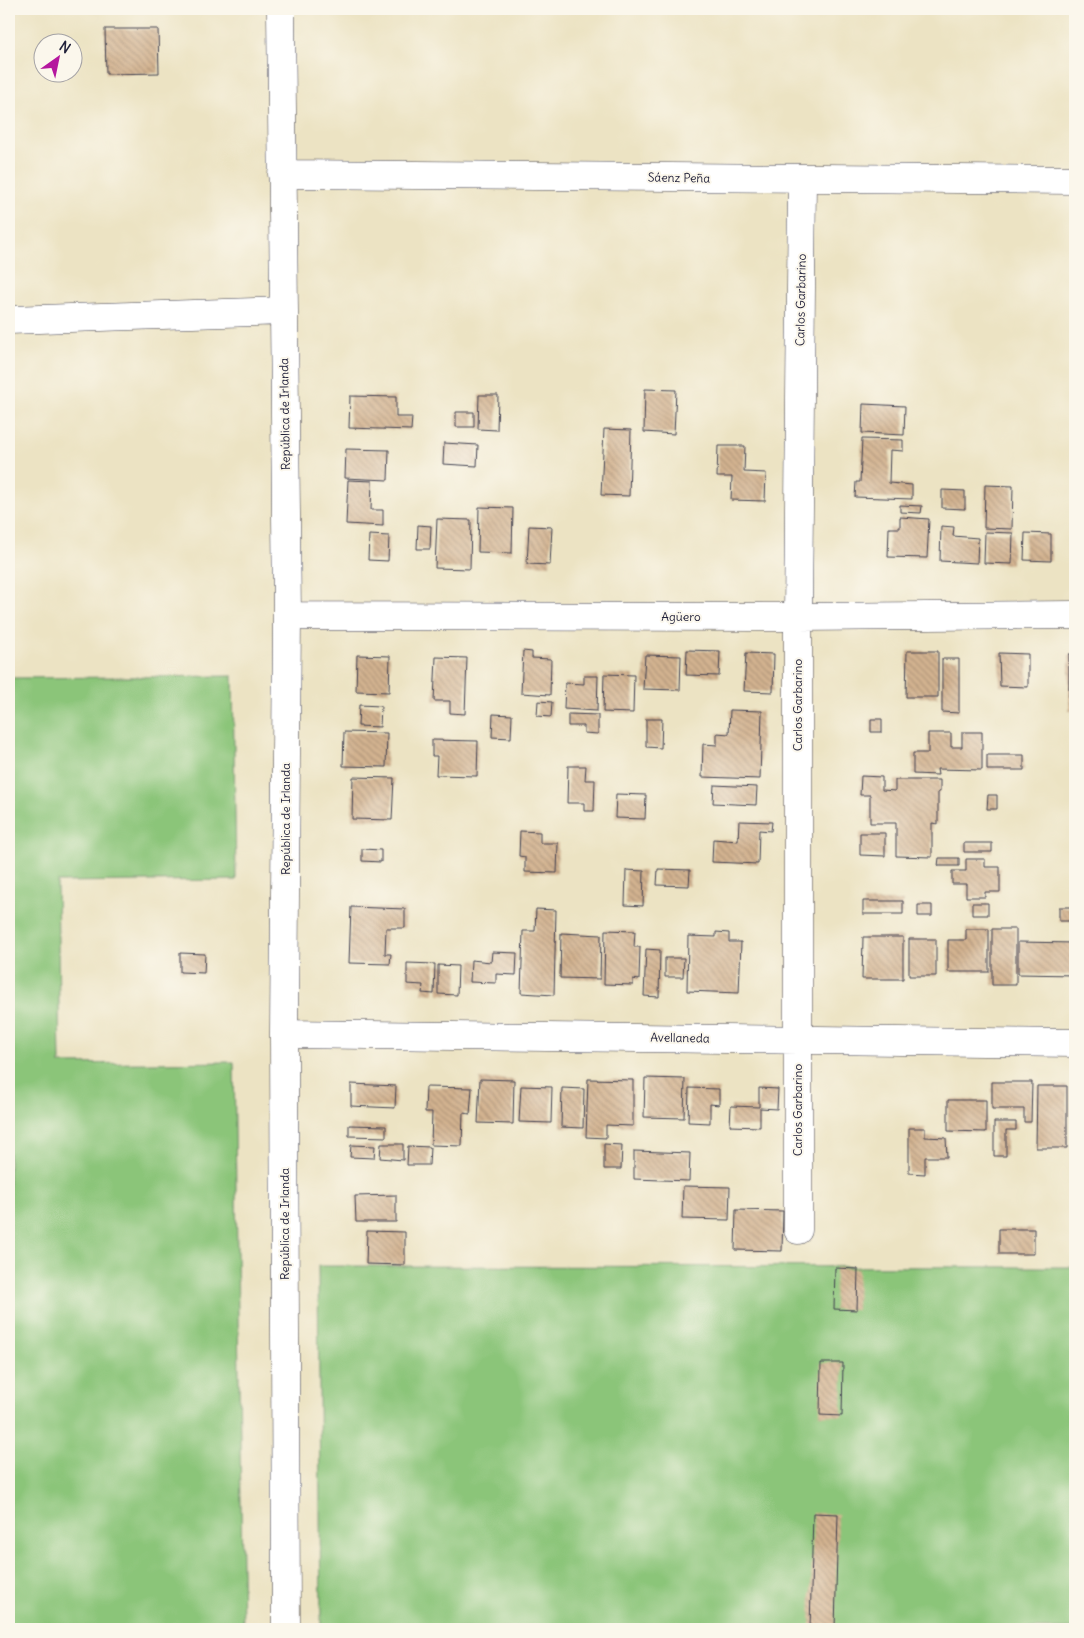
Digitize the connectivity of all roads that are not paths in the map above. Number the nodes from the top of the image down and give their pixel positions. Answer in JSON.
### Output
{"nodes":[{"id":1,"x":281,"y":9,"type":"edge"},
{"id":2,"x":282,"y":174,"type":"junction"},
{"id":3,"x":802,"y":179,"type":"junction"},
{"id":4,"x":1075,"y":180,"type":"edge"},
{"id":5,"x":284,"y":312,"type":"junction"},
{"id":6,"x":9,"y":320,"type":"edge"},
{"id":7,"x":1075,"y":615,"type":"edge"},
{"id":8,"x":287,"y":616,"type":"junction"},
{"id":9,"x":798,"y":617,"type":"junction"},
{"id":10,"x":284,"y":1034,"type":"junction"},
{"id":11,"x":798,"y":1040,"type":"junction"},
{"id":12,"x":1075,"y":1043,"type":"edge"},
{"id":13,"x":798,"y":1230,"type":"dead end"},
{"id":14,"x":286,"y":1629,"type":"edge"}],
"edges":[{"from":1,"to":2,"type":"street","name":"República de Irlanda"},
{"from":2,"to":3,"type":"street","name":"Sáenz Peña"},
{"from":2,"to":5,"type":"street","name":"República de Irlanda"},
{"from":3,"to":4,"type":"street","name":"Sáenz Peña"},
{"from":3,"to":9,"type":"street","name":"Carlos Garbarino"},
{"from":5,"to":6,"type":"street"},
{"from":5,"to":8,"type":"street","name":"República de Irlanda"},
{"from":7,"to":9,"type":"street","name":"Agüero"},
{"from":8,"to":9,"type":"street","name":"Agüero"},
{"from":8,"to":10,"type":"street","name":"República de Irlanda"},
{"from":9,"to":11,"type":"street","name":"Carlos Garbarino"},
{"from":10,"to":11,"type":"street","name":"Avellaneda"},
{"from":10,"to":14,"type":"street","name":"República de Irlanda"},
{"from":11,"to":12,"type":"street","name":"Avellaneda"},
{"from":11,"to":13,"type":"street","name":"Carlos Garbarino"}]}
